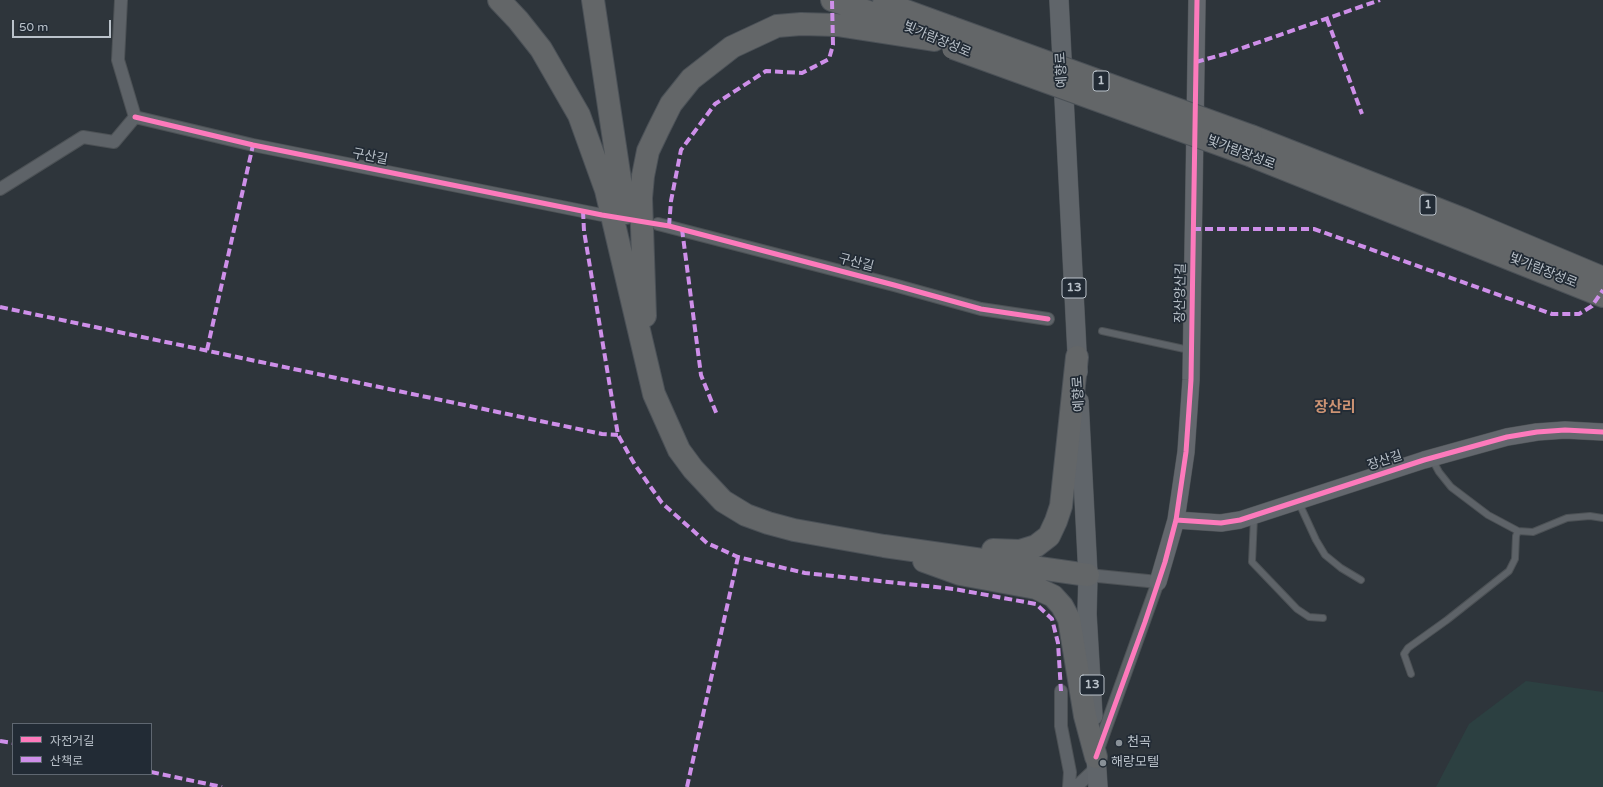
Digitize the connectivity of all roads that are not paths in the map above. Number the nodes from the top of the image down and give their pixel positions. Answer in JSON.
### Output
{"nodes":[{"id":1,"x":121,"y":0,"type":"edge"},
{"id":2,"x":499,"y":0,"type":"edge"},
{"id":3,"x":593,"y":0,"type":"edge"},
{"id":4,"x":832,"y":0,"type":"edge"},
{"id":5,"x":876,"y":0,"type":"edge"},
{"id":6,"x":1059,"y":0,"type":"edge"},
{"id":7,"x":1197,"y":0,"type":"edge"},
{"id":8,"x":943,"y":44,"type":"junction"},
{"id":9,"x":135,"y":117,"type":"junction"},
{"id":10,"x":1252,"y":146,"type":"junction"},
{"id":11,"x":0,"y":189,"type":"edge"},
{"id":12,"x":602,"y":215,"type":"dead end"},
{"id":13,"x":658,"y":224,"type":"dead end"},
{"id":14,"x":1603,"y":278,"type":"edge"},
{"id":15,"x":1603,"y":296,"type":"edge"},
{"id":16,"x":1048,"y":319,"type":"dead end"},
{"id":17,"x":1102,"y":331,"type":"dead end"},
{"id":18,"x":1191,"y":350,"type":"junction"},
{"id":19,"x":1077,"y":357,"type":"junction"},
{"id":20,"x":647,"y":365,"type":"junction"},
{"id":21,"x":1603,"y":432,"type":"edge"},
{"id":22,"x":1431,"y":458,"type":"junction"},
{"id":23,"x":1298,"y":501,"type":"junction"},
{"id":24,"x":1254,"y":516,"type":"junction"},
{"id":25,"x":1603,"y":518,"type":"edge"},
{"id":26,"x":1176,"y":520,"type":"junction"},
{"id":27,"x":1518,"y":531,"type":"junction"},
{"id":28,"x":884,"y":546,"type":"junction"},
{"id":29,"x":1088,"y":575,"type":"junction"},
{"id":30,"x":1361,"y":580,"type":"dead end"},
{"id":31,"x":1158,"y":582,"type":"junction"},
{"id":32,"x":1323,"y":618,"type":"dead end"},
{"id":33,"x":1411,"y":674,"type":"dead end"},
{"id":34,"x":1061,"y":691,"type":"dead end"},
{"id":35,"x":1096,"y":762,"type":"junction"},
{"id":36,"x":1070,"y":787,"type":"edge"},
{"id":37,"x":1076,"y":787,"type":"edge"},
{"id":38,"x":1098,"y":787,"type":"edge"}],
"edges":[{"from":1,"to":9,"type":"street"},
{"from":2,"to":20,"type":"highway"},
{"from":3,"to":20,"type":"highway"},
{"from":4,"to":8,"type":"highway","name":"빛가람장성로","number":"1"},
{"from":5,"to":10,"type":"highway","name":"빛가람장성로","number":"1","bridge":true},
{"from":6,"to":19,"type":"main road","name":"예향로","number":"13"},
{"from":7,"to":18,"type":"street","name":"장산양산길"},
{"from":8,"to":10,"type":"highway","name":"빛가람장성로","number":"1","bridge":true},
{"from":8,"to":20,"type":"highway"},
{"from":9,"to":11,"type":"street"},
{"from":9,"to":12,"type":"street","name":"구산길"},
{"from":10,"to":14,"type":"highway","name":"빛가람장성로","number":"1"},
{"from":10,"to":15,"type":"highway","name":"빛가람장성로","number":"1"},
{"from":13,"to":16,"type":"street","name":"구산길"},
{"from":17,"to":18,"type":"lane"},
{"from":18,"to":26,"type":"street","name":"장산양산길"},
{"from":19,"to":28,"type":"highway"},
{"from":19,"to":29,"type":"main road","name":"예향로","number":"13"},
{"from":20,"to":28,"type":"highway"},
{"from":21,"to":22,"type":"street","name":"장산길"},
{"from":22,"to":23,"type":"street","name":"장산길"},
{"from":22,"to":27,"type":"lane"},
{"from":23,"to":24,"type":"street","name":"장산길"},
{"from":23,"to":30,"type":"lane"},
{"from":24,"to":26,"type":"street","name":"장산길"},
{"from":24,"to":32,"type":"lane"},
{"from":25,"to":27,"type":"lane"},
{"from":26,"to":31,"type":"street","name":"장산양산길"},
{"from":27,"to":33,"type":"lane"},
{"from":28,"to":29,"type":"highway"},
{"from":28,"to":35,"type":"highway"},
{"from":29,"to":31,"type":"street"},
{"from":29,"to":35,"type":"main road","name":"예향로","number":"13"},
{"from":31,"to":35,"type":"street"},
{"from":34,"to":36,"type":"street"},
{"from":35,"to":37,"type":"street"},
{"from":35,"to":38,"type":"main road","name":"예향로","number":"13"}]}
